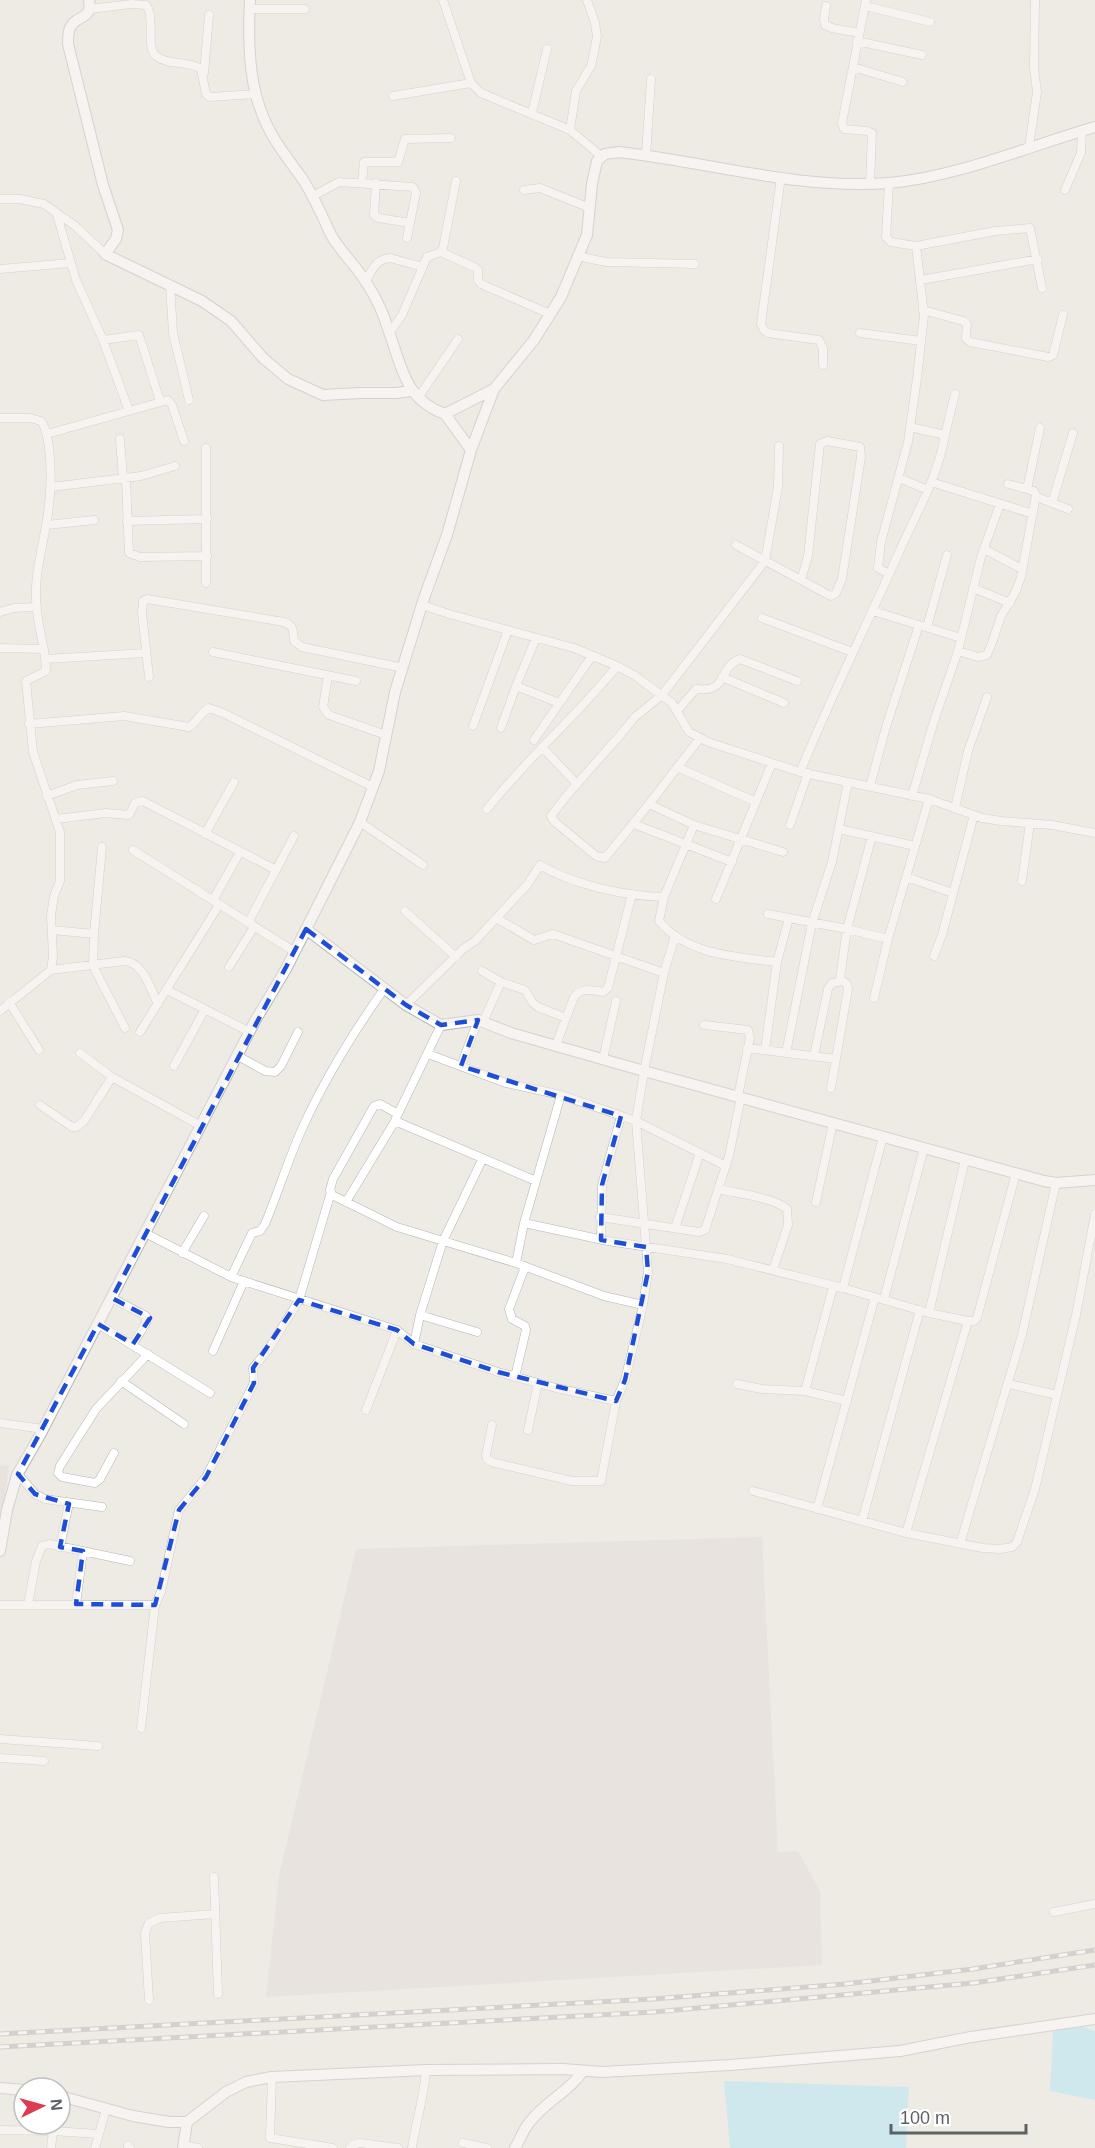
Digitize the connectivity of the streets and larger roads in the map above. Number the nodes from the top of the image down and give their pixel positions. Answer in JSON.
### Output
{"nodes":[{"id":1,"x":443,"y":0,"type":"edge"},
{"id":2,"x":587,"y":0,"type":"edge"},
{"id":3,"x":1035,"y":0,"type":"edge"},
{"id":4,"x":866,"y":3,"type":"edge"},
{"id":5,"x":89,"y":4,"type":"edge"},
{"id":6,"x":250,"y":4,"type":"edge"},
{"id":7,"x":826,"y":6,"type":"dead end"},
{"id":8,"x":305,"y":9,"type":"dead end"},
{"id":9,"x":209,"y":15,"type":"dead end"},
{"id":10,"x":930,"y":22,"type":"dead end"},
{"id":11,"x":858,"y":37,"type":"junction"},
{"id":12,"x":547,"y":49,"type":"dead end"},
{"id":13,"x":922,"y":55,"type":"dead end"},
{"id":14,"x":853,"y":67,"type":"junction"},
{"id":15,"x":203,"y":76,"type":"junction"},
{"id":16,"x":651,"y":80,"type":"dead end"},
{"id":17,"x":903,"y":82,"type":"dead end"},
{"id":18,"x":471,"y":83,"type":"junction"},
{"id":19,"x":256,"y":94,"type":"junction"},
{"id":20,"x":393,"y":96,"type":"dead end"},
{"id":21,"x":532,"y":113,"type":"junction"},
{"id":22,"x":1095,"y":127,"type":"edge"},
{"id":23,"x":570,"y":130,"type":"junction"},
{"id":24,"x":1082,"y":131,"type":"junction"},
{"id":25,"x":451,"y":138,"type":"dead end"},
{"id":26,"x":1029,"y":147,"type":"junction"},
{"id":27,"x":646,"y":155,"type":"junction"},
{"id":28,"x":602,"y":157,"type":"junction"},
{"id":29,"x":781,"y":177,"type":"junction"},
{"id":30,"x":456,"y":181,"type":"dead end"},
{"id":31,"x":362,"y":182,"type":"junction"},
{"id":32,"x":376,"y":183,"type":"junction"},
{"id":33,"x":870,"y":183,"type":"junction"},
{"id":34,"x":889,"y":183,"type":"junction"},
{"id":35,"x":524,"y":190,"type":"dead end"},
{"id":36,"x":1065,"y":190,"type":"dead end"},
{"id":37,"x":313,"y":196,"type":"junction"},
{"id":38,"x":0,"y":199,"type":"edge"},
{"id":39,"x":590,"y":208,"type":"junction"},
{"id":40,"x":57,"y":215,"type":"junction"},
{"id":41,"x":410,"y":223,"type":"junction"},
{"id":42,"x":407,"y":238,"type":"dead end"},
{"id":43,"x":916,"y":246,"type":"junction"},
{"id":44,"x":441,"y":252,"type":"junction"},
{"id":45,"x":105,"y":254,"type":"junction"},
{"id":46,"x":577,"y":256,"type":"junction"},
{"id":47,"x":1038,"y":259,"type":"junction"},
{"id":48,"x":71,"y":263,"type":"junction"},
{"id":49,"x":695,"y":264,"type":"dead end"},
{"id":50,"x":423,"y":267,"type":"junction"},
{"id":51,"x":0,"y":269,"type":"edge"},
{"id":52,"x":921,"y":280,"type":"junction"},
{"id":53,"x":366,"y":281,"type":"junction"},
{"id":54,"x":170,"y":285,"type":"junction"},
{"id":55,"x":1042,"y":288,"type":"dead end"},
{"id":56,"x":923,"y":310,"type":"junction"},
{"id":57,"x":550,"y":314,"type":"junction"},
{"id":58,"x":1063,"y":315,"type":"dead end"},
{"id":59,"x":390,"y":332,"type":"junction"},
{"id":60,"x":860,"y":333,"type":"dead end"},
{"id":61,"x":458,"y":339,"type":"dead end"},
{"id":62,"x":103,"y":340,"type":"junction"},
{"id":63,"x":921,"y":341,"type":"junction"},
{"id":64,"x":823,"y":365,"type":"dead end"},
{"id":65,"x":494,"y":389,"type":"junction"},
{"id":66,"x":415,"y":394,"type":"junction"},
{"id":67,"x":955,"y":394,"type":"dead end"},
{"id":68,"x":189,"y":400,"type":"dead end"},
{"id":69,"x":160,"y":401,"type":"junction"},
{"id":70,"x":129,"y":411,"type":"junction"},
{"id":71,"x":445,"y":414,"type":"junction"},
{"id":72,"x":0,"y":418,"type":"edge"},
{"id":73,"x":910,"y":427,"type":"junction"},
{"id":74,"x":1040,"y":428,"type":"dead end"},
{"id":75,"x":1073,"y":433,"type":"dead end"},
{"id":76,"x":47,"y":434,"type":"junction"},
{"id":77,"x":945,"y":435,"type":"junction"},
{"id":78,"x":120,"y":439,"type":"dead end"},
{"id":79,"x":184,"y":441,"type":"dead end"},
{"id":80,"x":779,"y":446,"type":"dead end"},
{"id":81,"x":206,"y":448,"type":"dead end"},
{"id":82,"x":471,"y":450,"type":"junction"},
{"id":83,"x":175,"y":466,"type":"dead end"},
{"id":84,"x":899,"y":478,"type":"junction"},
{"id":85,"x":124,"y":479,"type":"junction"},
{"id":86,"x":931,"y":482,"type":"junction"},
{"id":87,"x":1008,"y":484,"type":"dead end"},
{"id":88,"x":51,"y":487,"type":"junction"},
{"id":89,"x":1027,"y":489,"type":"junction"},
{"id":90,"x":928,"y":490,"type":"junction"},
{"id":91,"x":1036,"y":497,"type":"junction"},
{"id":92,"x":1052,"y":503,"type":"junction"},
{"id":93,"x":1000,"y":504,"type":"junction"},
{"id":94,"x":1068,"y":509,"type":"dead end"},
{"id":95,"x":1033,"y":514,"type":"junction"},
{"id":96,"x":207,"y":519,"type":"junction"},
{"id":97,"x":94,"y":520,"type":"dead end"},
{"id":98,"x":127,"y":521,"type":"junction"},
{"id":99,"x":47,"y":525,"type":"junction"},
{"id":100,"x":736,"y":545,"type":"dead end"},
{"id":101,"x":984,"y":549,"type":"junction"},
{"id":102,"x":947,"y":555,"type":"dead end"},
{"id":103,"x":207,"y":556,"type":"junction"},
{"id":104,"x":765,"y":561,"type":"junction"},
{"id":105,"x":1022,"y":569,"type":"junction"},
{"id":106,"x":889,"y":574,"type":"junction"},
{"id":107,"x":801,"y":580,"type":"junction"},
{"id":108,"x":207,"y":583,"type":"dead end"},
{"id":109,"x":974,"y":588,"type":"junction"},
{"id":110,"x":1010,"y":603,"type":"junction"},
{"id":111,"x":422,"y":605,"type":"junction"},
{"id":112,"x":37,"y":606,"type":"junction"},
{"id":113,"x":873,"y":611,"type":"junction"},
{"id":114,"x":0,"y":612,"type":"edge"},
{"id":115,"x":762,"y":618,"type":"dead end"},
{"id":116,"x":923,"y":626,"type":"junction"},
{"id":117,"x":508,"y":630,"type":"junction"},
{"id":118,"x":536,"y":638,"type":"junction"},
{"id":119,"x":961,"y":638,"type":"junction"},
{"id":120,"x":0,"y":648,"type":"edge"},
{"id":121,"x":44,"y":650,"type":"junction"},
{"id":122,"x":958,"y":651,"type":"junction"},
{"id":123,"x":213,"y":652,"type":"dead end"},
{"id":124,"x":852,"y":652,"type":"junction"},
{"id":125,"x":146,"y":653,"type":"junction"},
{"id":126,"x":592,"y":656,"type":"junction"},
{"id":127,"x":46,"y":659,"type":"junction"},
{"id":128,"x":617,"y":666,"type":"junction"},
{"id":129,"x":403,"y":668,"type":"junction"},
{"id":130,"x":328,"y":676,"type":"junction"},
{"id":131,"x":149,"y":677,"type":"dead end"},
{"id":132,"x":722,"y":677,"type":"junction"},
{"id":133,"x":356,"y":681,"type":"dead end"},
{"id":134,"x":797,"y":681,"type":"dead end"},
{"id":135,"x":516,"y":686,"type":"junction"},
{"id":136,"x":662,"y":695,"type":"junction"},
{"id":137,"x":987,"y":698,"type":"dead end"},
{"id":138,"x":559,"y":703,"type":"junction"},
{"id":139,"x":783,"y":703,"type":"dead end"},
{"id":140,"x":677,"y":711,"type":"junction"},
{"id":141,"x":29,"y":724,"type":"junction"},
{"id":142,"x":473,"y":726,"type":"dead end"},
{"id":143,"x":501,"y":728,"type":"dead end"},
{"id":144,"x":386,"y":735,"type":"junction"},
{"id":145,"x":700,"y":738,"type":"junction"},
{"id":146,"x":534,"y":740,"type":"dead end"},
{"id":147,"x":542,"y":747,"type":"junction"},
{"id":148,"x":772,"y":763,"type":"junction"},
{"id":149,"x":679,"y":768,"type":"junction"},
{"id":150,"x":804,"y":772,"type":"junction"},
{"id":151,"x":113,"y":781,"type":"dead end"},
{"id":152,"x":234,"y":782,"type":"dead end"},
{"id":153,"x":848,"y":782,"type":"junction"},
{"id":154,"x":576,"y":784,"type":"junction"},
{"id":155,"x":870,"y":786,"type":"junction"},
{"id":156,"x":373,"y":787,"type":"junction"},
{"id":157,"x":912,"y":795,"type":"junction"},
{"id":158,"x":47,"y":796,"type":"junction"},
{"id":159,"x":929,"y":799,"type":"junction"},
{"id":160,"x":756,"y":802,"type":"junction"},
{"id":161,"x":649,"y":804,"type":"junction"},
{"id":162,"x":955,"y":808,"type":"junction"},
{"id":163,"x":487,"y":809,"type":"dead end"},
{"id":164,"x":974,"y":815,"type":"junction"},
{"id":165,"x":56,"y":819,"type":"junction"},
{"id":166,"x":360,"y":822,"type":"junction"},
{"id":167,"x":1030,"y":823,"type":"junction"},
{"id":168,"x":634,"y":824,"type":"junction"},
{"id":169,"x":694,"y":825,"type":"junction"},
{"id":170,"x":790,"y":825,"type":"dead end"},
{"id":171,"x":838,"y":829,"type":"junction"},
{"id":172,"x":1095,"y":833,"type":"edge"},
{"id":173,"x":206,"y":834,"type":"junction"},
{"id":174,"x":294,"y":836,"type":"dead end"},
{"id":175,"x":872,"y":836,"type":"junction"},
{"id":176,"x":740,"y":840,"type":"junction"},
{"id":177,"x":686,"y":844,"type":"junction"},
{"id":178,"x":915,"y":846,"type":"junction"},
{"id":179,"x":102,"y":848,"type":"dead end"},
{"id":180,"x":133,"y":850,"type":"dead end"},
{"id":181,"x":240,"y":852,"type":"junction"},
{"id":182,"x":783,"y":852,"type":"dead end"},
{"id":183,"x":732,"y":862,"type":"junction"},
{"id":184,"x":423,"y":865,"type":"dead end"},
{"id":185,"x":276,"y":870,"type":"junction"},
{"id":186,"x":906,"y":877,"type":"junction"},
{"id":187,"x":1022,"y":881,"type":"dead end"},
{"id":188,"x":953,"y":893,"type":"junction"},
{"id":189,"x":632,"y":894,"type":"junction"},
{"id":190,"x":664,"y":897,"type":"junction"},
{"id":191,"x":716,"y":898,"type":"dead end"},
{"id":192,"x":216,"y":903,"type":"junction"},
{"id":193,"x":405,"y":911,"type":"dead end"},
{"id":194,"x":768,"y":914,"type":"dead end"},
{"id":195,"x":496,"y":918,"type":"junction"},
{"id":196,"x":789,"y":918,"type":"junction"},
{"id":197,"x":812,"y":923,"type":"junction"},
{"id":198,"x":251,"y":925,"type":"junction"},
{"id":199,"x":306,"y":929,"type":"junction"},
{"id":200,"x":847,"y":929,"type":"junction"},
{"id":201,"x":52,"y":930,"type":"junction"},
{"id":202,"x":94,"y":934,"type":"junction"},
{"id":203,"x":675,"y":936,"type":"junction"},
{"id":204,"x":888,"y":939,"type":"junction"},
{"id":205,"x":295,"y":952,"type":"junction"},
{"id":206,"x":615,"y":956,"type":"junction"},
{"id":207,"x":934,"y":956,"type":"dead end"},
{"id":208,"x":456,"y":957,"type":"junction"},
{"id":209,"x":777,"y":962,"type":"junction"},
{"id":210,"x":93,"y":966,"type":"junction"},
{"id":211,"x":229,"y":967,"type":"dead end"},
{"id":212,"x":51,"y":970,"type":"junction"},
{"id":213,"x":482,"y":971,"type":"dead end"},
{"id":214,"x":664,"y":973,"type":"junction"},
{"id":215,"x":842,"y":981,"type":"junction"},
{"id":216,"x":501,"y":982,"type":"junction"},
{"id":217,"x":384,"y":989,"type":"junction"},
{"id":218,"x":167,"y":990,"type":"junction"},
{"id":219,"x":874,"y":998,"type":"dead end"},
{"id":220,"x":616,"y":1001,"type":"dead end"},
{"id":221,"x":9,"y":1002,"type":"junction"},
{"id":222,"x":158,"y":1004,"type":"junction"},
{"id":223,"x":406,"y":1005,"type":"junction"},
{"id":224,"x":205,"y":1009,"type":"junction"},
{"id":225,"x":0,"y":1011,"type":"edge"},
{"id":226,"x":566,"y":1018,"type":"junction"},
{"id":227,"x":481,"y":1021,"type":"junction"},
{"id":228,"x":441,"y":1025,"type":"junction"},
{"id":229,"x":704,"y":1025,"type":"dead end"},
{"id":230,"x":125,"y":1028,"type":"dead end"},
{"id":231,"x":140,"y":1032,"type":"dead end"},
{"id":232,"x":250,"y":1032,"type":"junction"},
{"id":233,"x":298,"y":1032,"type":"dead end"},
{"id":234,"x":556,"y":1046,"type":"junction"},
{"id":235,"x":747,"y":1048,"type":"junction"},
{"id":236,"x":39,"y":1050,"type":"dead end"},
{"id":237,"x":765,"y":1050,"type":"junction"},
{"id":238,"x":80,"y":1053,"type":"dead end"},
{"id":239,"x":786,"y":1053,"type":"junction"},
{"id":240,"x":428,"y":1054,"type":"junction"},
{"id":241,"x":238,"y":1056,"type":"junction"},
{"id":242,"x":814,"y":1056,"type":"junction"},
{"id":243,"x":603,"y":1059,"type":"junction"},
{"id":244,"x":836,"y":1059,"type":"junction"},
{"id":245,"x":174,"y":1066,"type":"dead end"},
{"id":246,"x":461,"y":1066,"type":"junction"},
{"id":247,"x":644,"y":1071,"type":"junction"},
{"id":248,"x":112,"y":1077,"type":"junction"},
{"id":249,"x":831,"y":1088,"type":"dead end"},
{"id":250,"x":561,"y":1095,"type":"junction"},
{"id":251,"x":740,"y":1097,"type":"junction"},
{"id":252,"x":40,"y":1105,"type":"dead end"},
{"id":253,"x":621,"y":1116,"type":"junction"},
{"id":254,"x":397,"y":1118,"type":"junction"},
{"id":255,"x":636,"y":1121,"type":"junction"},
{"id":256,"x":833,"y":1123,"type":"junction"},
{"id":257,"x":201,"y":1126,"type":"junction"},
{"id":258,"x":883,"y":1137,"type":"junction"},
{"id":259,"x":924,"y":1148,"type":"junction"},
{"id":260,"x":700,"y":1153,"type":"junction"},
{"id":261,"x":482,"y":1160,"type":"junction"},
{"id":262,"x":965,"y":1160,"type":"junction"},
{"id":263,"x":726,"y":1166,"type":"junction"},
{"id":264,"x":1016,"y":1173,"type":"junction"},
{"id":265,"x":1095,"y":1180,"type":"edge"},
{"id":266,"x":536,"y":1181,"type":"junction"},
{"id":267,"x":1056,"y":1183,"type":"junction"},
{"id":268,"x":719,"y":1189,"type":"junction"},
{"id":269,"x":331,"y":1192,"type":"junction"},
{"id":270,"x":346,"y":1202,"type":"junction"},
{"id":271,"x":816,"y":1202,"type":"dead end"},
{"id":272,"x":1095,"y":1214,"type":"edge"},
{"id":273,"x":204,"y":1216,"type":"dead end"},
{"id":274,"x":600,"y":1217,"type":"junction"},
{"id":275,"x":644,"y":1222,"type":"junction"},
{"id":276,"x":524,"y":1223,"type":"junction"},
{"id":277,"x":675,"y":1228,"type":"junction"},
{"id":278,"x":145,"y":1233,"type":"junction"},
{"id":279,"x":601,"y":1239,"type":"junction"},
{"id":280,"x":443,"y":1241,"type":"junction"},
{"id":281,"x":646,"y":1247,"type":"junction"},
{"id":282,"x":182,"y":1253,"type":"junction"},
{"id":283,"x":516,"y":1263,"type":"junction"},
{"id":284,"x":525,"y":1267,"type":"junction"},
{"id":285,"x":773,"y":1270,"type":"junction"},
{"id":286,"x":231,"y":1278,"type":"junction"},
{"id":287,"x":244,"y":1281,"type":"junction"},
{"id":288,"x":833,"y":1287,"type":"junction"},
{"id":289,"x":843,"y":1288,"type":"junction"},
{"id":290,"x":875,"y":1297,"type":"junction"},
{"id":291,"x":112,"y":1298,"type":"junction"},
{"id":292,"x":884,"y":1299,"type":"junction"},
{"id":293,"x":299,"y":1300,"type":"junction"},
{"id":294,"x":643,"y":1305,"type":"junction"},
{"id":295,"x":920,"y":1310,"type":"junction"},
{"id":296,"x":929,"y":1313,"type":"junction"},
{"id":297,"x":420,"y":1316,"type":"junction"},
{"id":298,"x":968,"y":1321,"type":"junction"},
{"id":299,"x":98,"y":1324,"type":"junction"},
{"id":300,"x":397,"y":1330,"type":"junction"},
{"id":301,"x":477,"y":1332,"type":"dead end"},
{"id":302,"x":133,"y":1344,"type":"junction"},
{"id":303,"x":414,"y":1344,"type":"junction"},
{"id":304,"x":213,"y":1351,"type":"dead end"},
{"id":305,"x":148,"y":1354,"type":"junction"},
{"id":306,"x":515,"y":1377,"type":"junction"},
{"id":307,"x":121,"y":1382,"type":"junction"},
{"id":308,"x":538,"y":1383,"type":"junction"},
{"id":309,"x":737,"y":1384,"type":"dead end"},
{"id":310,"x":1009,"y":1384,"type":"junction"},
{"id":311,"x":805,"y":1391,"type":"junction"},
{"id":312,"x":210,"y":1393,"type":"dead end"},
{"id":313,"x":1057,"y":1395,"type":"junction"},
{"id":314,"x":616,"y":1401,"type":"junction"},
{"id":315,"x":847,"y":1401,"type":"junction"},
{"id":316,"x":366,"y":1410,"type":"dead end"},
{"id":317,"x":0,"y":1423,"type":"edge"},
{"id":318,"x":184,"y":1424,"type":"dead end"},
{"id":319,"x":492,"y":1425,"type":"dead end"},
{"id":320,"x":43,"y":1430,"type":"junction"},
{"id":321,"x":528,"y":1430,"type":"dead end"},
{"id":322,"x":114,"y":1453,"type":"dead end"},
{"id":323,"x":18,"y":1474,"type":"junction"},
{"id":324,"x":753,"y":1491,"type":"dead end"},
{"id":325,"x":69,"y":1503,"type":"junction"},
{"id":326,"x":102,"y":1507,"type":"dead end"},
{"id":327,"x":818,"y":1509,"type":"junction"},
{"id":328,"x":862,"y":1521,"type":"junction"},
{"id":329,"x":906,"y":1533,"type":"junction"},
{"id":330,"x":960,"y":1544,"type":"junction"},
{"id":331,"x":60,"y":1546,"type":"junction"},
{"id":332,"x":0,"y":1551,"type":"edge"},
{"id":333,"x":83,"y":1551,"type":"junction"},
{"id":334,"x":130,"y":1561,"type":"dead end"},
{"id":335,"x":76,"y":1604,"type":"junction"},
{"id":336,"x":0,"y":1605,"type":"edge"},
{"id":337,"x":28,"y":1605,"type":"junction"},
{"id":338,"x":155,"y":1605,"type":"junction"},
{"id":339,"x":141,"y":1728,"type":"dead end"},
{"id":340,"x":0,"y":1739,"type":"edge"},
{"id":341,"x":98,"y":1746,"type":"dead end"},
{"id":342,"x":0,"y":1758,"type":"edge"},
{"id":343,"x":44,"y":1761,"type":"dead end"},
{"id":344,"x":214,"y":1877,"type":"dead end"},
{"id":345,"x":1095,"y":1904,"type":"edge"},
{"id":346,"x":1054,"y":1912,"type":"dead end"},
{"id":347,"x":215,"y":1914,"type":"junction"},
{"id":348,"x":218,"y":1994,"type":"dead end"},
{"id":349,"x":149,"y":2000,"type":"dead end"},
{"id":350,"x":1094,"y":2019,"type":"edge"},
{"id":351,"x":426,"y":2070,"type":"junction"},
{"id":352,"x":584,"y":2071,"type":"junction"},
{"id":353,"x":272,"y":2077,"type":"junction"},
{"id":354,"x":72,"y":2099,"type":"edge"},
{"id":355,"x":106,"y":2109,"type":"junction"},
{"id":356,"x":187,"y":2122,"type":"junction"},
{"id":357,"x":72,"y":2132,"type":"edge"},
{"id":358,"x":99,"y":2134,"type":"junction"},
{"id":359,"x":463,"y":2143,"type":"dead end"},
{"id":360,"x":183,"y":2147,"type":"edge"},
{"id":361,"x":95,"y":2148,"type":"edge"},
{"id":362,"x":198,"y":2148,"type":"edge"},
{"id":363,"x":333,"y":2148,"type":"edge"},
{"id":364,"x":350,"y":2148,"type":"edge"},
{"id":365,"x":398,"y":2148,"type":"edge"},
{"id":366,"x":412,"y":2148,"type":"edge"},
{"id":367,"x":487,"y":2148,"type":"edge"},
{"id":368,"x":515,"y":2148,"type":"edge"}],
"edges":[{"from":1,"to":18,"type":"street"},
{"from":2,"to":23,"type":"street"},
{"from":3,"to":26,"type":"street"},
{"from":4,"to":10,"type":"street"},
{"from":4,"to":11,"type":"street"},
{"from":5,"to":15,"type":"street"},
{"from":5,"to":45,"type":"street"},
{"from":6,"to":8,"type":"street"},
{"from":6,"to":19,"type":"street"},
{"from":7,"to":11,"type":"street"},
{"from":9,"to":15,"type":"street"},
{"from":11,"to":13,"type":"street"},
{"from":11,"to":14,"type":"street"},
{"from":12,"to":21,"type":"street"},
{"from":14,"to":17,"type":"street"},
{"from":14,"to":33,"type":"street"},
{"from":15,"to":19,"type":"street"},
{"from":16,"to":27,"type":"street"},
{"from":18,"to":20,"type":"street"},
{"from":18,"to":21,"type":"street"},
{"from":19,"to":37,"type":"street"},
{"from":21,"to":23,"type":"street"},
{"from":22,"to":24,"type":"street"},
{"from":23,"to":28,"type":"street"},
{"from":24,"to":26,"type":"street"},
{"from":24,"to":36,"type":"street"},
{"from":25,"to":31,"type":"street"},
{"from":26,"to":34,"type":"street"},
{"from":27,"to":28,"type":"street"},
{"from":27,"to":29,"type":"street"},
{"from":28,"to":39,"type":"street"},
{"from":29,"to":33,"type":"street"},
{"from":29,"to":64,"type":"street"},
{"from":30,"to":44,"type":"street"},
{"from":31,"to":32,"type":"street"},
{"from":31,"to":37,"type":"street"},
{"from":32,"to":41,"type":"street"},
{"from":32,"to":41,"type":"street"},
{"from":33,"to":34,"type":"street"},
{"from":34,"to":43,"type":"street"},
{"from":35,"to":39,"type":"street"},
{"from":37,"to":53,"type":"street"},
{"from":38,"to":40,"type":"street"},
{"from":39,"to":46,"type":"street"},
{"from":40,"to":45,"type":"street"},
{"from":40,"to":48,"type":"street"},
{"from":41,"to":42,"type":"street"},
{"from":43,"to":47,"type":"street"},
{"from":43,"to":52,"type":"street"},
{"from":44,"to":50,"type":"street"},
{"from":44,"to":57,"type":"street"},
{"from":45,"to":54,"type":"street"},
{"from":46,"to":49,"type":"street"},
{"from":46,"to":57,"type":"street"},
{"from":47,"to":52,"type":"street"},
{"from":47,"to":55,"type":"street"},
{"from":48,"to":51,"type":"street"},
{"from":48,"to":62,"type":"street"},
{"from":50,"to":53,"type":"street"},
{"from":50,"to":59,"type":"street"},
{"from":52,"to":56,"type":"street"},
{"from":53,"to":59,"type":"street"},
{"from":54,"to":66,"type":"street"},
{"from":54,"to":68,"type":"street"},
{"from":56,"to":58,"type":"street"},
{"from":56,"to":63,"type":"street"},
{"from":57,"to":65,"type":"street"},
{"from":59,"to":66,"type":"street"},
{"from":60,"to":63,"type":"street"},
{"from":61,"to":66,"type":"street"},
{"from":62,"to":69,"type":"street"},
{"from":62,"to":70,"type":"street"},
{"from":63,"to":73,"type":"street"},
{"from":65,"to":71,"type":"street"},
{"from":65,"to":82,"type":"street"},
{"from":66,"to":71,"type":"street"},
{"from":67,"to":77,"type":"street"},
{"from":69,"to":70,"type":"street"},
{"from":69,"to":79,"type":"street"},
{"from":70,"to":76,"type":"street"},
{"from":71,"to":82,"type":"street"},
{"from":72,"to":76,"type":"street"},
{"from":73,"to":77,"type":"street"},
{"from":73,"to":84,"type":"street"},
{"from":74,"to":89,"type":"street"},
{"from":75,"to":92,"type":"street"},
{"from":76,"to":88,"type":"street"},
{"from":77,"to":86,"type":"street"},
{"from":78,"to":85,"type":"street"},
{"from":80,"to":104,"type":"street"},
{"from":81,"to":96,"type":"street"},
{"from":82,"to":111,"type":"street"},
{"from":83,"to":85,"type":"street"},
{"from":84,"to":90,"type":"street"},
{"from":84,"to":106,"type":"street"},
{"from":85,"to":88,"type":"street"},
{"from":85,"to":98,"type":"street"},
{"from":86,"to":90,"type":"street"},
{"from":86,"to":93,"type":"street"},
{"from":87,"to":89,"type":"street"},
{"from":88,"to":99,"type":"street"},
{"from":89,"to":91,"type":"street"},
{"from":90,"to":106,"type":"street"},
{"from":91,"to":92,"type":"street"},
{"from":91,"to":95,"type":"street"},
{"from":92,"to":94,"type":"street"},
{"from":93,"to":95,"type":"street"},
{"from":93,"to":101,"type":"street"},
{"from":95,"to":105,"type":"street"},
{"from":96,"to":98,"type":"street"},
{"from":96,"to":103,"type":"street"},
{"from":97,"to":99,"type":"street"},
{"from":98,"to":103,"type":"street"},
{"from":99,"to":112,"type":"street"},
{"from":100,"to":104,"type":"street"},
{"from":101,"to":105,"type":"street"},
{"from":101,"to":109,"type":"street"},
{"from":102,"to":116,"type":"street"},
{"from":103,"to":108,"type":"street"},
{"from":104,"to":107,"type":"street"},
{"from":104,"to":136,"type":"street"},
{"from":105,"to":110,"type":"street"},
{"from":106,"to":113,"type":"street"},
{"from":107,"to":107,"type":"street"},
{"from":109,"to":110,"type":"street"},
{"from":109,"to":119,"type":"street"},
{"from":110,"to":122,"type":"street"},
{"from":111,"to":117,"type":"street"},
{"from":111,"to":129,"type":"street"},
{"from":112,"to":114,"type":"street"},
{"from":112,"to":121,"type":"street"},
{"from":113,"to":116,"type":"street"},
{"from":113,"to":124,"type":"street"},
{"from":115,"to":124,"type":"street"},
{"from":116,"to":119,"type":"street"},
{"from":116,"to":155,"type":"street"},
{"from":117,"to":118,"type":"street"},
{"from":117,"to":142,"type":"street"},
{"from":118,"to":126,"type":"street"},
{"from":118,"to":135,"type":"street"},
{"from":119,"to":122,"type":"street"},
{"from":120,"to":121,"type":"street"},
{"from":121,"to":127,"type":"street"},
{"from":122,"to":157,"type":"street"},
{"from":123,"to":130,"type":"street"},
{"from":124,"to":150,"type":"street"},
{"from":125,"to":127,"type":"street"},
{"from":125,"to":129,"type":"street"},
{"from":125,"to":131,"type":"street"},
{"from":126,"to":128,"type":"street"},
{"from":126,"to":138,"type":"street"},
{"from":127,"to":141,"type":"street"},
{"from":128,"to":136,"type":"street"},
{"from":128,"to":147,"type":"street"},
{"from":129,"to":144,"type":"street"},
{"from":130,"to":133,"type":"street"},
{"from":130,"to":144,"type":"street"},
{"from":132,"to":134,"type":"street"},
{"from":132,"to":139,"type":"street"},
{"from":132,"to":140,"type":"street"},
{"from":135,"to":138,"type":"street"},
{"from":135,"to":143,"type":"street"},
{"from":136,"to":140,"type":"street"},
{"from":136,"to":154,"type":"street"},
{"from":137,"to":162,"type":"street"},
{"from":138,"to":146,"type":"street"},
{"from":140,"to":145,"type":"street"},
{"from":141,"to":156,"type":"street"},
{"from":141,"to":158,"type":"street"},
{"from":144,"to":156,"type":"street"},
{"from":145,"to":148,"type":"street"},
{"from":145,"to":149,"type":"street"},
{"from":147,"to":154,"type":"street"},
{"from":147,"to":163,"type":"street"},
{"from":148,"to":150,"type":"street"},
{"from":148,"to":160,"type":"street"},
{"from":149,"to":160,"type":"street"},
{"from":149,"to":161,"type":"street"},
{"from":150,"to":153,"type":"street"},
{"from":150,"to":170,"type":"street"},
{"from":151,"to":158,"type":"street"},
{"from":152,"to":173,"type":"street"},
{"from":153,"to":155,"type":"street"},
{"from":153,"to":171,"type":"street"},
{"from":154,"to":168,"type":"street"},
{"from":155,"to":157,"type":"street"},
{"from":156,"to":166,"type":"street"},
{"from":157,"to":159,"type":"street"},
{"from":158,"to":165,"type":"street"},
{"from":159,"to":162,"type":"street"},
{"from":159,"to":178,"type":"street"},
{"from":160,"to":176,"type":"street"},
{"from":161,"to":168,"type":"street"},
{"from":161,"to":169,"type":"street"},
{"from":162,"to":164,"type":"street"},
{"from":164,"to":167,"type":"street"},
{"from":164,"to":188,"type":"street"},
{"from":165,"to":173,"type":"street"},
{"from":165,"to":201,"type":"street"},
{"from":166,"to":184,"type":"street"},
{"from":166,"to":199,"type":"street"},
{"from":167,"to":172,"type":"street"},
{"from":167,"to":187,"type":"street"},
{"from":168,"to":177,"type":"street"},
{"from":169,"to":176,"type":"street"},
{"from":169,"to":177,"type":"street"},
{"from":171,"to":175,"type":"street"},
{"from":171,"to":197,"type":"street"},
{"from":173,"to":181,"type":"street"},
{"from":174,"to":185,"type":"street"},
{"from":175,"to":178,"type":"street"},
{"from":175,"to":200,"type":"street"},
{"from":176,"to":182,"type":"street"},
{"from":176,"to":183,"type":"street"},
{"from":177,"to":183,"type":"street"},
{"from":177,"to":190,"type":"street"},
{"from":178,"to":186,"type":"street"},
{"from":179,"to":202,"type":"street"},
{"from":180,"to":192,"type":"street"},
{"from":181,"to":185,"type":"street"},
{"from":181,"to":192,"type":"street"},
{"from":183,"to":191,"type":"street"},
{"from":185,"to":198,"type":"street"},
{"from":186,"to":188,"type":"street"},
{"from":186,"to":204,"type":"street"},
{"from":188,"to":207,"type":"street"},
{"from":189,"to":190,"type":"street"},
{"from":189,"to":195,"type":"street"},
{"from":189,"to":206,"type":"street"},
{"from":190,"to":203,"type":"street"},
{"from":192,"to":198,"type":"street"},
{"from":192,"to":218,"type":"street"},
{"from":193,"to":208,"type":"street"},
{"from":194,"to":196,"type":"street"},
{"from":195,"to":206,"type":"street"},
{"from":195,"to":208,"type":"street"},
{"from":196,"to":197,"type":"street"},
{"from":196,"to":209,"type":"street"},
{"from":197,"to":200,"type":"street"},
{"from":197,"to":239,"type":"street"},
{"from":198,"to":205,"type":"street"},
{"from":198,"to":211,"type":"street"},
{"from":199,"to":205,"type":"street"},
{"from":199,"to":217,"type":"street"},
{"from":200,"to":204,"type":"street"},
{"from":200,"to":215,"type":"street"},
{"from":201,"to":202,"type":"street"},
{"from":201,"to":212,"type":"street"},
{"from":202,"to":210,"type":"street"},
{"from":203,"to":209,"type":"street"},
{"from":203,"to":214,"type":"street"},
{"from":204,"to":219,"type":"street"},
{"from":205,"to":232,"type":"street"},
{"from":206,"to":214,"type":"street"},
{"from":206,"to":226,"type":"street"},
{"from":208,"to":223,"type":"street"},
{"from":209,"to":237,"type":"street"},
{"from":210,"to":212,"type":"street"},
{"from":210,"to":222,"type":"street"},
{"from":210,"to":230,"type":"street"},
{"from":212,"to":221,"type":"street"},
{"from":213,"to":216,"type":"street"},
{"from":214,"to":247,"type":"street"},
{"from":215,"to":242,"type":"street"},
{"from":215,"to":244,"type":"street"},
{"from":216,"to":226,"type":"street"},
{"from":216,"to":227,"type":"street"},
{"from":217,"to":223,"type":"street"},
{"from":217,"to":286,"type":"street"},
{"from":218,"to":222,"type":"street"},
{"from":218,"to":224,"type":"street"},
{"from":220,"to":243,"type":"street"},
{"from":221,"to":225,"type":"street"},
{"from":221,"to":236,"type":"street"},
{"from":222,"to":231,"type":"street"},
{"from":223,"to":228,"type":"street"},
{"from":224,"to":232,"type":"street"},
{"from":224,"to":245,"type":"street"},
{"from":226,"to":234,"type":"street"},
{"from":227,"to":228,"type":"street"},
{"from":227,"to":234,"type":"street"},
{"from":227,"to":246,"type":"street"},
{"from":228,"to":240,"type":"street"},
{"from":229,"to":235,"type":"street"},
{"from":232,"to":241,"type":"street"},
{"from":233,"to":241,"type":"street"},
{"from":234,"to":243,"type":"street"},
{"from":235,"to":237,"type":"street"},
{"from":235,"to":251,"type":"street"},
{"from":237,"to":239,"type":"street"},
{"from":238,"to":248,"type":"street"},
{"from":239,"to":242,"type":"street"},
{"from":240,"to":246,"type":"street"},
{"from":240,"to":254,"type":"street"},
{"from":241,"to":257,"type":"street"},
{"from":242,"to":244,"type":"street"},
{"from":243,"to":247,"type":"street"},
{"from":244,"to":249,"type":"street"},
{"from":246,"to":250,"type":"street"},
{"from":247,"to":251,"type":"street"},
{"from":247,"to":255,"type":"street"},
{"from":248,"to":252,"type":"street"},
{"from":248,"to":257,"type":"street"},
{"from":250,"to":253,"type":"street"},
{"from":250,"to":266,"type":"street"},
{"from":251,"to":256,"type":"street"},
{"from":251,"to":263,"type":"street"},
{"from":253,"to":255,"type":"street"},
{"from":253,"to":274,"type":"street"},
{"from":254,"to":261,"type":"street"},
{"from":254,"to":269,"type":"street"},
{"from":254,"to":270,"type":"street"},
{"from":255,"to":260,"type":"street"},
{"from":255,"to":275,"type":"street"},
{"from":256,"to":258,"type":"street"},
{"from":256,"to":271,"type":"street"},
{"from":257,"to":278,"type":"street"},
{"from":258,"to":259,"type":"street"},
{"from":258,"to":289,"type":"street"},
{"from":259,"to":262,"type":"street"},
{"from":259,"to":292,"type":"street"},
{"from":260,"to":263,"type":"street"},
{"from":260,"to":277,"type":"street"},
{"from":261,"to":266,"type":"street"},
{"from":261,"to":280,"type":"street"},
{"from":262,"to":264,"type":"street"},
{"from":262,"to":296,"type":"street"},
{"from":263,"to":268,"type":"street"},
{"from":264,"to":267,"type":"street"},
{"from":264,"to":298,"type":"street"},
{"from":265,"to":267,"type":"street"},
{"from":266,"to":276,"type":"street"},
{"from":267,"to":310,"type":"street"},
{"from":268,"to":277,"type":"street"},
{"from":268,"to":285,"type":"street"},
{"from":269,"to":270,"type":"street"},
{"from":269,"to":293,"type":"street"},
{"from":270,"to":280,"type":"street"},
{"from":272,"to":313,"type":"street"},
{"from":273,"to":282,"type":"street"},
{"from":274,"to":275,"type":"street"},
{"from":274,"to":279,"type":"street"},
{"from":275,"to":277,"type":"street"},
{"from":275,"to":281,"type":"street"},
{"from":276,"to":279,"type":"street"},
{"from":276,"to":283,"type":"street"},
{"from":278,"to":282,"type":"street"},
{"from":278,"to":291,"type":"street"},
{"from":279,"to":281,"type":"street"},
{"from":280,"to":283,"type":"street"},
{"from":280,"to":297,"type":"street"},
{"from":281,"to":285,"type":"street"},
{"from":281,"to":294,"type":"street"},
{"from":282,"to":286,"type":"street"},
{"from":283,"to":284,"type":"street"},
{"from":284,"to":294,"type":"street"},
{"from":284,"to":306,"type":"street"},
{"from":285,"to":288,"type":"street"},
{"from":286,"to":287,"type":"street"},
{"from":287,"to":293,"type":"street"},
{"from":287,"to":304,"type":"street"},
{"from":288,"to":289,"type":"street"},
{"from":288,"to":311,"type":"street"},
{"from":289,"to":290,"type":"street"},
{"from":290,"to":292,"type":"street"},
{"from":290,"to":315,"type":"street"},
{"from":291,"to":299,"type":"street"},
{"from":291,"to":302,"type":"street"},
{"from":292,"to":295,"type":"street"},
{"from":293,"to":300,"type":"street"},
{"from":293,"to":338,"type":"street"},
{"from":294,"to":314,"type":"street"},
{"from":295,"to":296,"type":"street"},
{"from":295,"to":328,"type":"street"},
{"from":296,"to":298,"type":"street"},
{"from":297,"to":301,"type":"street"},
{"from":297,"to":303,"type":"street"},
{"from":298,"to":329,"type":"street"},
{"from":299,"to":302,"type":"street"},
{"from":299,"to":320,"type":"street"},
{"from":300,"to":303,"type":"street"},
{"from":300,"to":316,"type":"street"},
{"from":302,"to":305,"type":"street"},
{"from":303,"to":306,"type":"street"},
{"from":305,"to":307,"type":"street"},
{"from":305,"to":312,"type":"street"},
{"from":306,"to":308,"type":"street"},
{"from":307,"to":318,"type":"street"},
{"from":307,"to":322,"type":"street"},
{"from":308,"to":314,"type":"street"},
{"from":308,"to":321,"type":"street"},
{"from":309,"to":311,"type":"street"},
{"from":310,"to":313,"type":"street"},
{"from":310,"to":330,"type":"street"},
{"from":311,"to":315,"type":"street"},
{"from":313,"to":330,"type":"street"},
{"from":314,"to":319,"type":"street"},
{"from":315,"to":327,"type":"street"},
{"from":317,"to":320,"type":"street"},
{"from":320,"to":323,"type":"street"},
{"from":323,"to":325,"type":"street"},
{"from":323,"to":332,"type":"street"},
{"from":324,"to":327,"type":"street"},
{"from":325,"to":326,"type":"street"},
{"from":325,"to":331,"type":"street"},
{"from":327,"to":328,"type":"street"},
{"from":328,"to":329,"type":"street"},
{"from":329,"to":330,"type":"street"},
{"from":331,"to":333,"type":"street"},
{"from":331,"to":337,"type":"street"},
{"from":333,"to":334,"type":"street"},
{"from":333,"to":335,"type":"street"},
{"from":335,"to":337,"type":"street"},
{"from":335,"to":338,"type":"street"},
{"from":336,"to":337,"type":"street"},
{"from":338,"to":339,"type":"street"},
{"from":340,"to":341,"type":"street"},
{"from":342,"to":343,"type":"street"},
{"from":344,"to":347,"type":"street"},
{"from":345,"to":346,"type":"street"},
{"from":347,"to":348,"type":"street"},
{"from":347,"to":349,"type":"street"},
{"from":350,"to":352,"type":"street"},
{"from":351,"to":352,"type":"street"},
{"from":351,"to":353,"type":"street"},
{"from":351,"to":366,"type":"street"},
{"from":352,"to":368,"type":"street"},
{"from":353,"to":356,"type":"street"},
{"from":353,"to":363,"type":"street"},
{"from":354,"to":355,"type":"street"},
{"from":355,"to":356,"type":"street"},
{"from":355,"to":358,"type":"street"},
{"from":356,"to":360,"type":"street"},
{"from":357,"to":358,"type":"street"},
{"from":358,"to":361,"type":"street"},
{"from":359,"to":367,"type":"street"},
{"from":360,"to":362,"type":"street"},
{"from":364,"to":365,"type":"street"}]}
